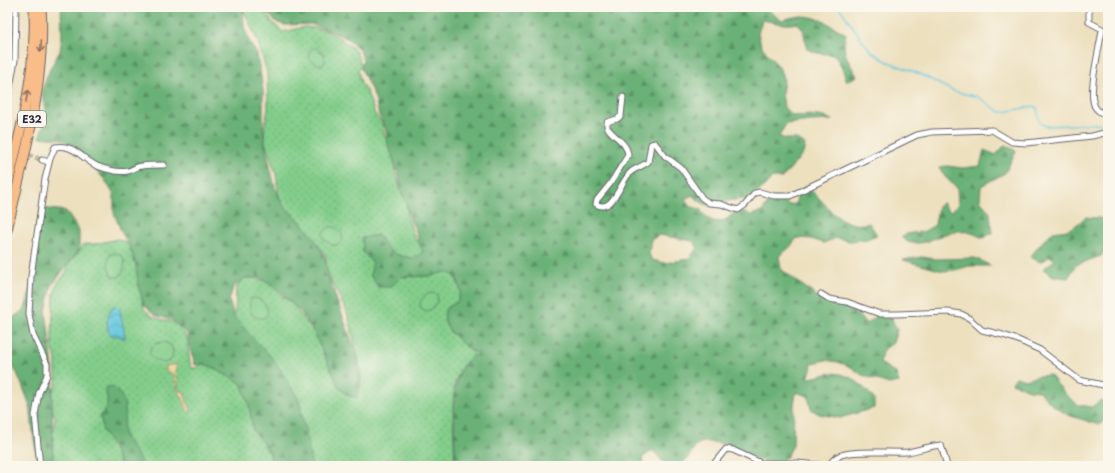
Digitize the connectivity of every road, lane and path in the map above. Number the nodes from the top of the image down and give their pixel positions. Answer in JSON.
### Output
{"nodes":[{"id":1,"x":16,"y":7,"type":"edge"},
{"id":2,"x":34,"y":7,"type":"edge"},
{"id":3,"x":41,"y":7,"type":"edge"},
{"id":4,"x":1089,"y":7,"type":"edge"},
{"id":5,"x":623,"y":97,"type":"dead end"},
{"id":6,"x":7,"y":103,"type":"edge"},
{"id":7,"x":1108,"y":116,"type":"edge"},
{"id":8,"x":1108,"y":132,"type":"edge"},
{"id":9,"x":42,"y":160,"type":"tunnel mouth"},
{"id":10,"x":49,"y":162,"type":"junction"},
{"id":11,"x":164,"y":165,"type":"dead end"},
{"id":12,"x":7,"y":188,"type":"edge"},
{"id":13,"x":7,"y":230,"type":"edge"},
{"id":14,"x":821,"y":294,"type":"dead end"},
{"id":15,"x":1108,"y":386,"type":"edge"},
{"id":16,"x":40,"y":466,"type":"edge"},
{"id":17,"x":712,"y":466,"type":"edge"},
{"id":18,"x":947,"y":466,"type":"edge"}],
"edges":[{"from":1,"to":6,"type":"street"},
{"from":12,"to":2,"type":"highway","number":"E32","one_way":true},
{"from":3,"to":13,"type":"highway","number":"E32","one_way":true},
{"from":4,"to":7,"type":"street"},
{"from":5,"to":8,"type":"street"},
{"from":9,"to":10,"type":"street"},
{"from":10,"to":11,"type":"street"},
{"from":10,"to":16,"type":"street"},
{"from":14,"to":15,"type":"street"},
{"from":17,"to":18,"type":"street"}]}
